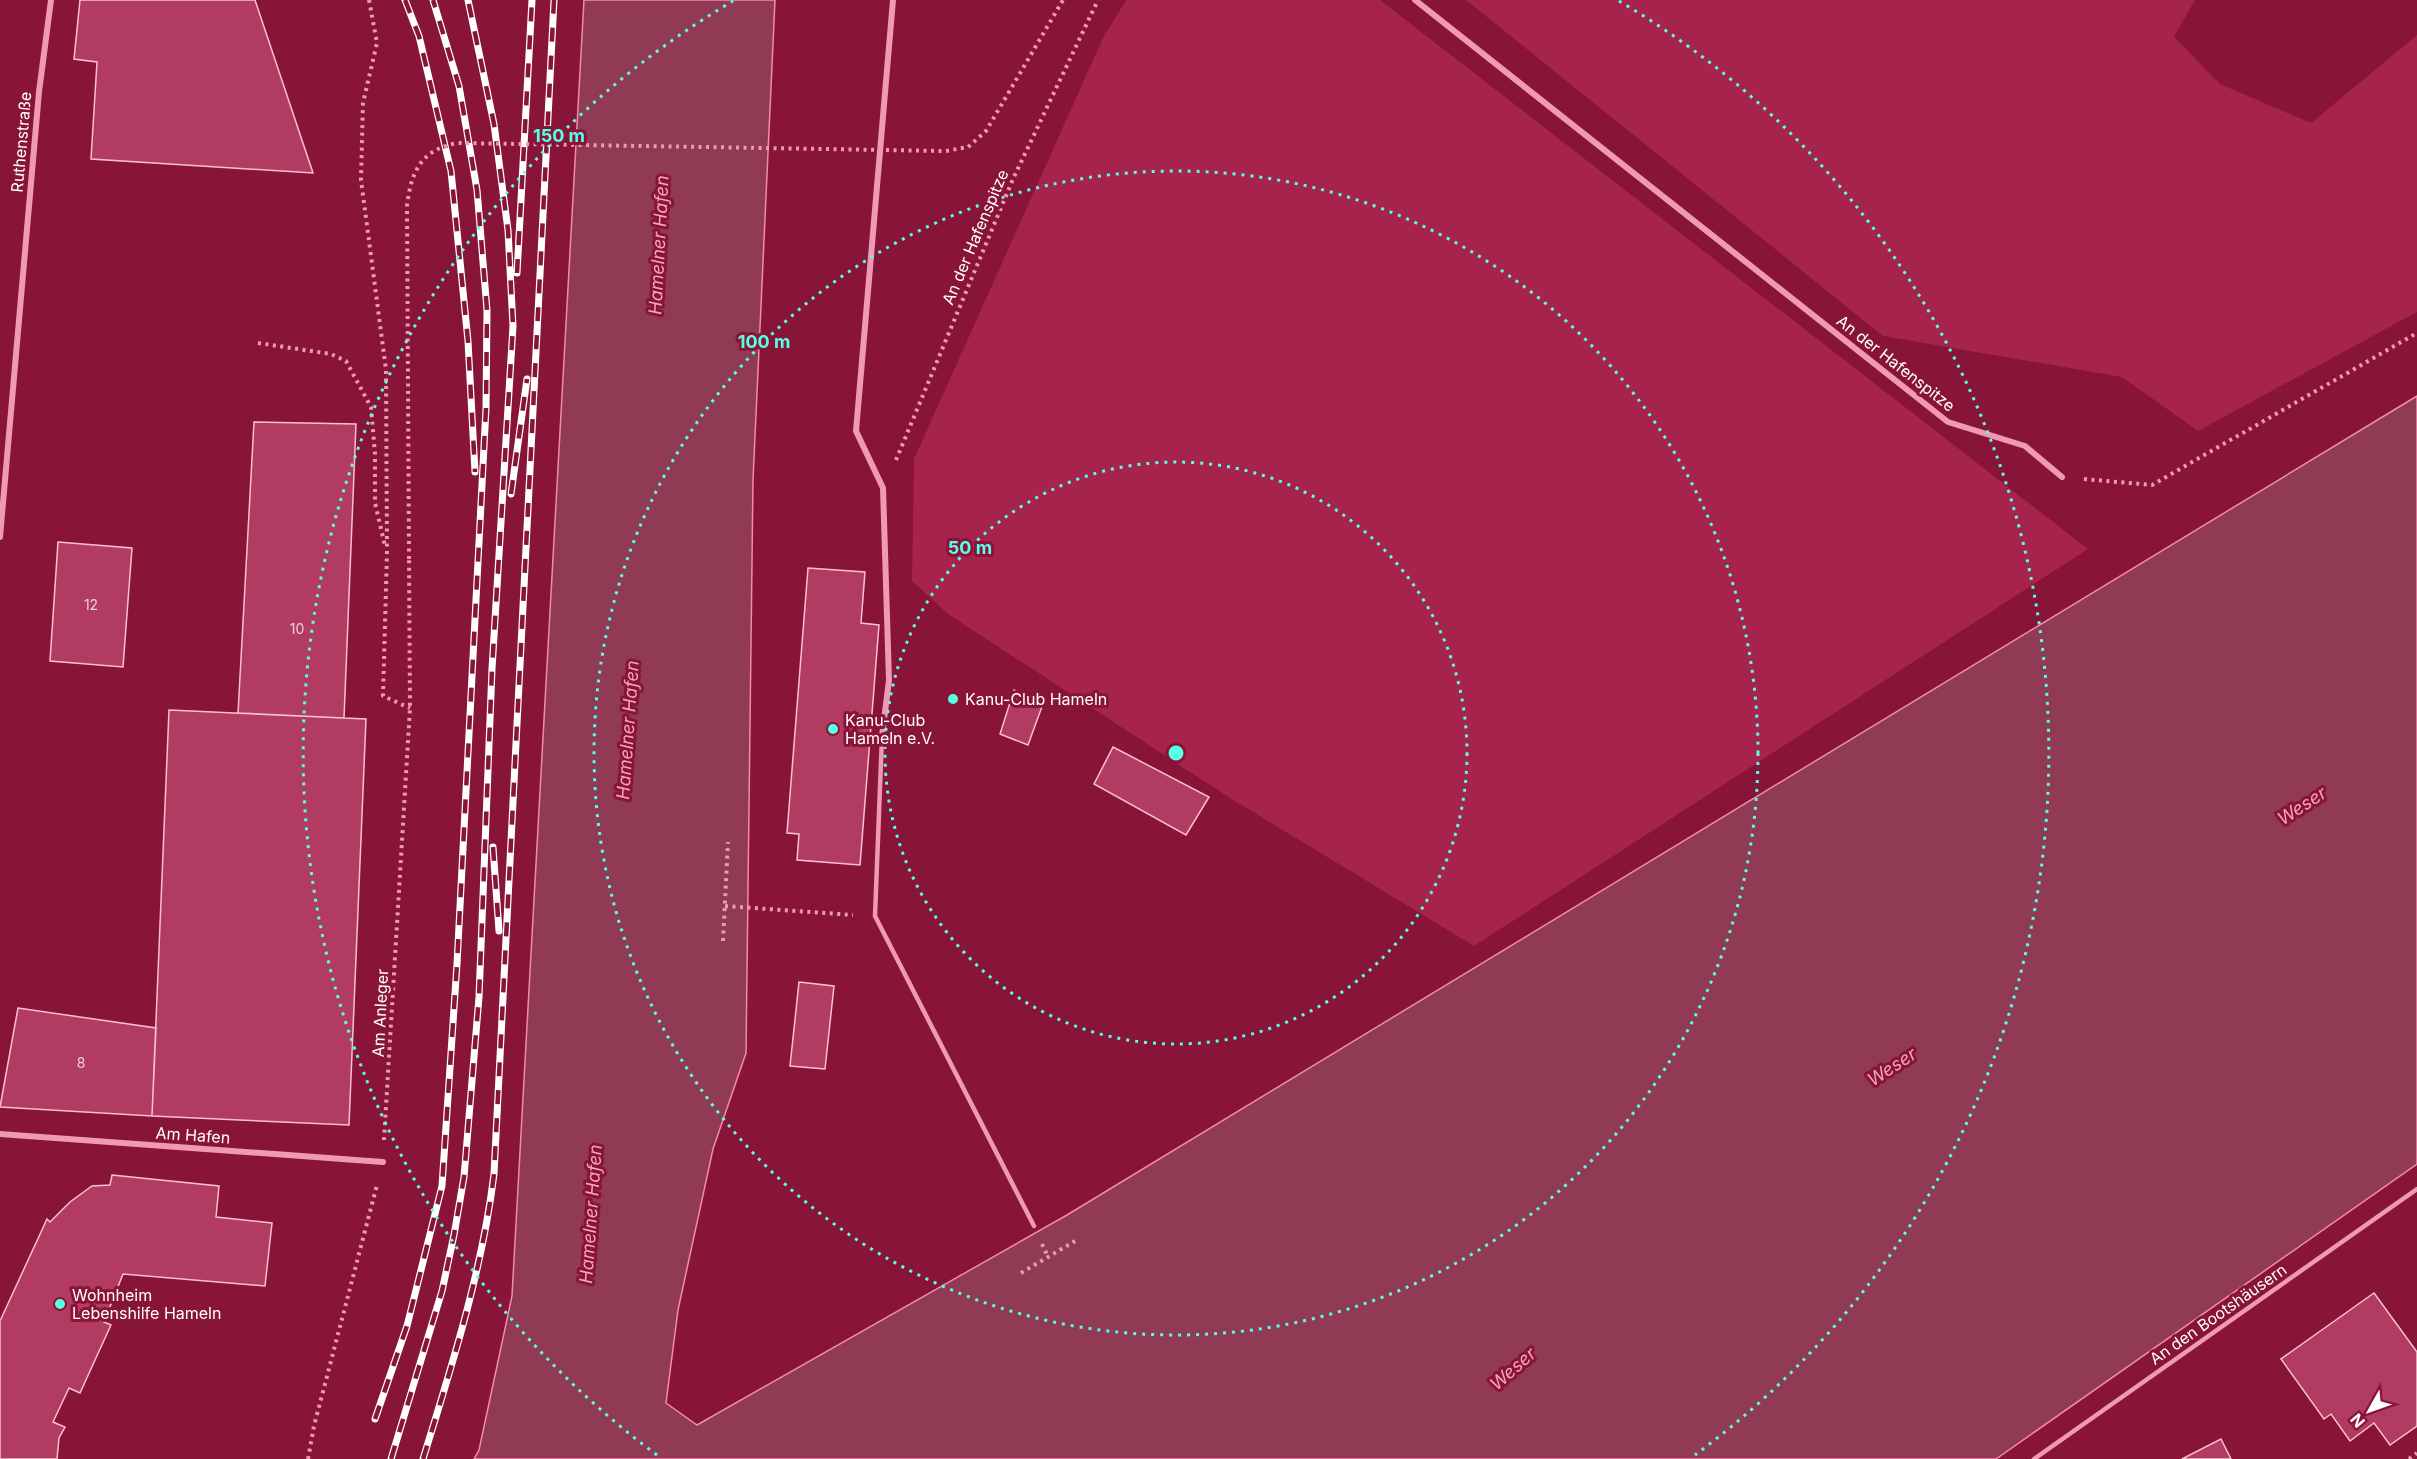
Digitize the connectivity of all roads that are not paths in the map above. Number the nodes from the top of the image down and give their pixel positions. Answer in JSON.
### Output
{"nodes":[{"id":1,"x":51,"y":0,"type":"edge"},
{"id":2,"x":893,"y":0,"type":"edge"},
{"id":3,"x":1415,"y":0,"type":"edge"},
{"id":4,"x":2062,"y":477,"type":"road end"},
{"id":5,"x":0,"y":537,"type":"edge"},
{"id":6,"x":882,"y":736,"type":"joint"},
{"id":7,"x":0,"y":1134,"type":"edge"},
{"id":8,"x":383,"y":1162,"type":"road end"},
{"id":9,"x":2417,"y":1189,"type":"edge"},
{"id":10,"x":1034,"y":1226,"type":"dead end"},
{"id":11,"x":2034,"y":1459,"type":"edge"}],
"edges":[{"from":1,"to":5,"type":"street","name":"Ruthenstraße"},
{"from":2,"to":6,"type":"street"},
{"from":3,"to":4,"type":"street","name":"An der Hafenspitze"},
{"from":6,"to":10,"type":"lane"},
{"from":7,"to":8,"type":"street","name":"Am Hafen"},
{"from":9,"to":11,"type":"lane","name":"An den Bootshäusern"}]}
